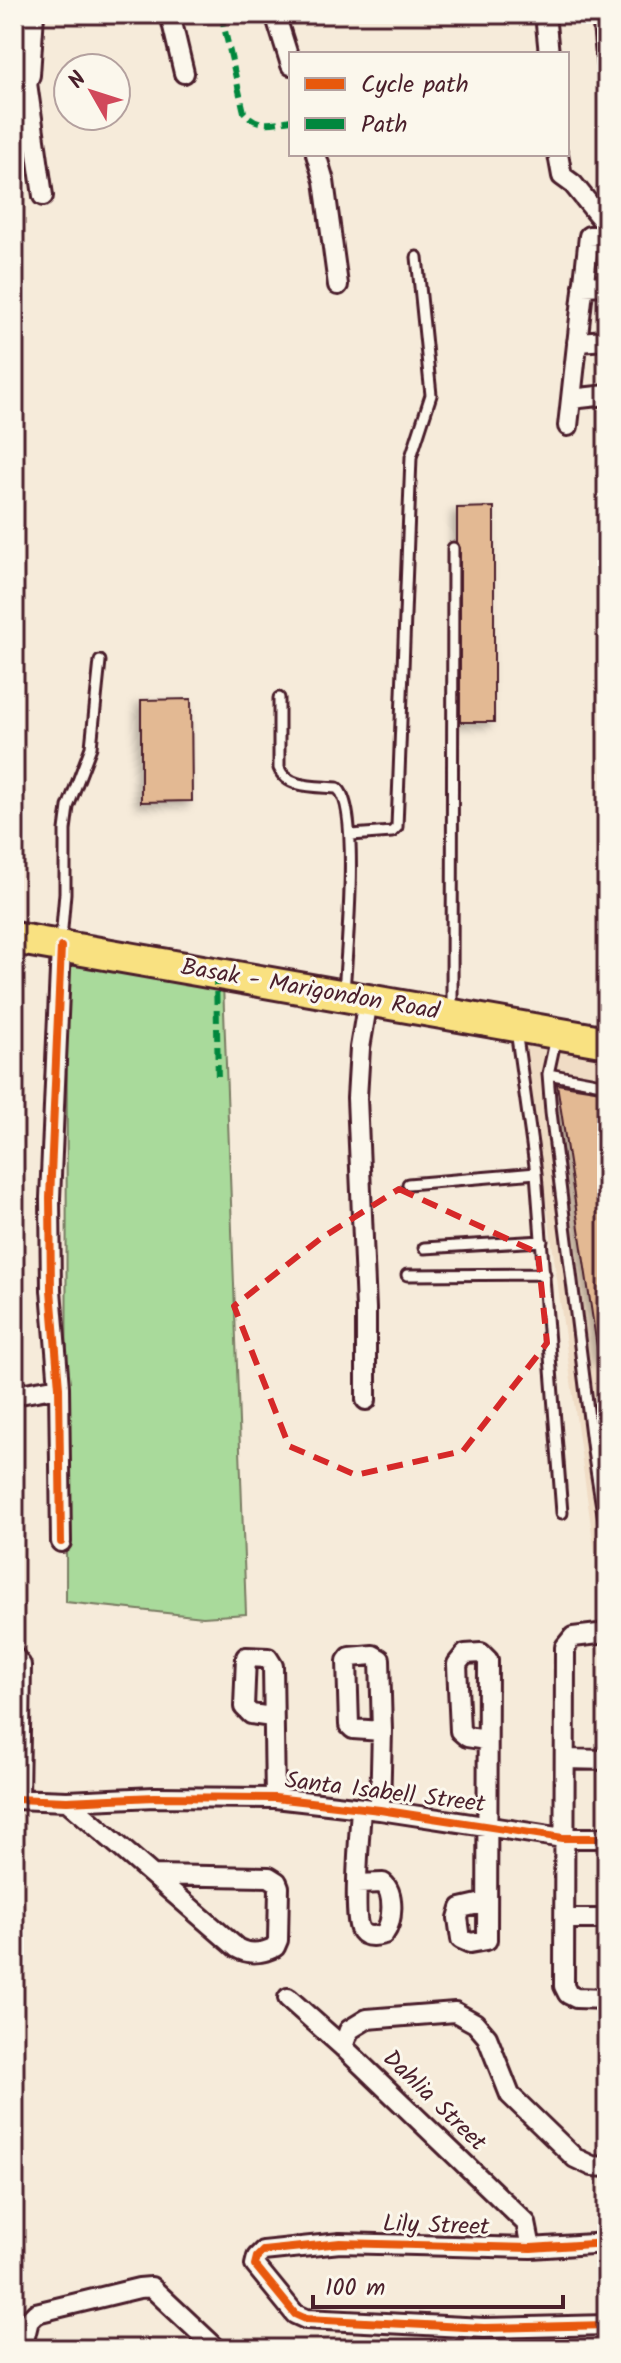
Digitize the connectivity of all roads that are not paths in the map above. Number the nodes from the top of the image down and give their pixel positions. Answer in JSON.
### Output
{"nodes":[{"id":1,"x":34,"y":14,"type":"edge"},
{"id":2,"x":170,"y":14,"type":"edge"},
{"id":3,"x":275,"y":14,"type":"edge"},
{"id":4,"x":545,"y":14,"type":"edge"},
{"id":5,"x":602,"y":14,"type":"edge"},
{"id":6,"x":549,"y":52,"type":"edge"},
{"id":7,"x":289,"y":59,"type":"edge"},
{"id":8,"x":607,"y":67,"type":"edge"},
{"id":9,"x":184,"y":73,"type":"dead end"},
{"id":10,"x":21,"y":90,"type":"edge"},
{"id":11,"x":317,"y":156,"type":"edge"},
{"id":12,"x":558,"y":156,"type":"edge"},
{"id":13,"x":43,"y":196,"type":"dead end"},
{"id":14,"x":607,"y":226,"type":"edge"},
{"id":15,"x":607,"y":235,"type":"edge"},
{"id":16,"x":417,"y":257,"type":"dead end"},
{"id":17,"x":338,"y":285,"type":"dead end"},
{"id":18,"x":607,"y":285,"type":"edge"},
{"id":19,"x":583,"y":286,"type":"junction"},
{"id":20,"x":607,"y":340,"type":"edge"},
{"id":21,"x":577,"y":342,"type":"junction"},
{"id":22,"x":607,"y":395,"type":"edge"},
{"id":23,"x":571,"y":399,"type":"junction"},
{"id":24,"x":568,"y":426,"type":"dead end"},
{"id":25,"x":453,"y":548,"type":"dead end"},
{"id":26,"x":100,"y":661,"type":"dead end"},
{"id":27,"x":279,"y":698,"type":"dead end"},
{"id":28,"x":351,"y":835,"type":"junction"},
{"id":29,"x":14,"y":938,"type":"edge"},
{"id":30,"x":61,"y":947,"type":"junction"},
{"id":31,"x":356,"y":998,"type":"junction"},
{"id":32,"x":452,"y":1014,"type":"junction"},
{"id":33,"x":516,"y":1025,"type":"junction"},
{"id":34,"x":557,"y":1033,"type":"junction"},
{"id":35,"x":607,"y":1042,"type":"edge"},
{"id":36,"x":548,"y":1074,"type":"junction"},
{"id":37,"x":607,"y":1085,"type":"edge"},
{"id":38,"x":536,"y":1173,"type":"junction"},
{"id":39,"x":408,"y":1184,"type":"dead end"},
{"id":40,"x":542,"y":1241,"type":"junction"},
{"id":41,"x":424,"y":1248,"type":"dead end"},
{"id":42,"x":545,"y":1274,"type":"junction"},
{"id":43,"x":407,"y":1275,"type":"dead end"},
{"id":44,"x":59,"y":1387,"type":"junction"},
{"id":45,"x":14,"y":1395,"type":"edge"},
{"id":46,"x":366,"y":1400,"type":"dead end"},
{"id":47,"x":607,"y":1427,"type":"edge"},
{"id":48,"x":591,"y":1430,"type":"junction"},
{"id":49,"x":562,"y":1513,"type":"dead end"},
{"id":50,"x":607,"y":1538,"type":"edge"},
{"id":51,"x":61,"y":1542,"type":"dead end"},
{"id":52,"x":607,"y":1633,"type":"edge"},
{"id":53,"x":14,"y":1656,"type":"edge"},
{"id":54,"x":272,"y":1717,"type":"dead end"},
{"id":55,"x":382,"y":1731,"type":"dead end"},
{"id":56,"x":486,"y":1740,"type":"dead end"},
{"id":57,"x":566,"y":1759,"type":"junction"},
{"id":58,"x":607,"y":1760,"type":"edge"},
{"id":59,"x":275,"y":1798,"type":"junction"},
{"id":60,"x":17,"y":1799,"type":"edge"},
{"id":61,"x":67,"y":1801,"type":"junction"},
{"id":62,"x":370,"y":1809,"type":"junction"},
{"id":63,"x":488,"y":1826,"type":"junction"},
{"id":64,"x":563,"y":1838,"type":"junction"},
{"id":65,"x":607,"y":1838,"type":"edge"},
{"id":66,"x":153,"y":1875,"type":"junction"},
{"id":67,"x":357,"y":1884,"type":"dead end"},
{"id":68,"x":487,"y":1902,"type":"dead end"},
{"id":69,"x":566,"y":1919,"type":"junction"},
{"id":70,"x":607,"y":1919,"type":"edge"},
{"id":71,"x":288,"y":1998,"type":"dead end"},
{"id":72,"x":607,"y":1999,"type":"edge"},
{"id":73,"x":343,"y":2047,"type":"junction"},
{"id":74,"x":607,"y":2167,"type":"edge"},
{"id":75,"x":607,"y":2243,"type":"edge"},
{"id":76,"x":531,"y":2248,"type":"junction"},
{"id":77,"x":607,"y":2325,"type":"edge"},
{"id":78,"x":213,"y":2347,"type":"edge"},
{"id":79,"x":22,"y":2349,"type":"edge"}],
"edges":[{"from":1,"to":10,"type":"street"},
{"from":2,"to":9,"type":"street"},
{"from":3,"to":7,"type":"street"},
{"from":4,"to":6,"type":"street"},
{"from":5,"to":8,"type":"street"},
{"from":10,"to":13,"type":"street"},
{"from":11,"to":17,"type":"street"},
{"from":12,"to":14,"type":"street"},
{"from":15,"to":19,"type":"street"},
{"from":16,"to":28,"type":"lane"},
{"from":18,"to":19,"type":"street"},
{"from":19,"to":21,"type":"street"},
{"from":20,"to":21,"type":"street"},
{"from":21,"to":23,"type":"street"},
{"from":22,"to":23,"type":"street"},
{"from":23,"to":24,"type":"street"},
{"from":25,"to":32,"type":"lane"},
{"from":26,"to":30,"type":"lane"},
{"from":27,"to":28,"type":"lane"},
{"from":28,"to":31,"type":"lane"},
{"from":29,"to":30,"type":"main road","name":"Basak - Marigondon Road"},
{"from":30,"to":31,"type":"main road","name":"Basak - Marigondon Road"},
{"from":30,"to":44,"type":"street"},
{"from":31,"to":32,"type":"main road","name":"Basak - Marigondon Road"},
{"from":31,"to":46,"type":"street"},
{"from":32,"to":33,"type":"main road","name":"Basak - Marigondon Road"},
{"from":33,"to":34,"type":"main road","name":"Basak - Marigondon Road"},
{"from":33,"to":38,"type":"lane"},
{"from":34,"to":35,"type":"main road","name":"Basak - Marigondon Road"},
{"from":34,"to":36,"type":"lane"},
{"from":36,"to":37,"type":"lane"},
{"from":36,"to":48,"type":"lane"},
{"from":38,"to":39,"type":"lane"},
{"from":38,"to":40,"type":"lane"},
{"from":40,"to":41,"type":"lane"},
{"from":40,"to":42,"type":"lane"},
{"from":42,"to":43,"type":"lane"},
{"from":42,"to":49,"type":"lane"},
{"from":44,"to":45,"type":"street"},
{"from":44,"to":51,"type":"street"},
{"from":47,"to":48,"type":"lane"},
{"from":48,"to":50,"type":"lane"},
{"from":52,"to":57,"type":"street"},
{"from":53,"to":60,"type":"street"},
{"from":54,"to":59,"type":"street"},
{"from":55,"to":62,"type":"street"},
{"from":56,"to":63,"type":"street"},
{"from":57,"to":58,"type":"street"},
{"from":57,"to":64,"type":"street"},
{"from":59,"to":61,"type":"street","name":"Santa Isabell Street"},
{"from":59,"to":62,"type":"street","name":"Santa Isabell Street"},
{"from":60,"to":61,"type":"street","name":"Santa Isabell Street"},
{"from":61,"to":66,"type":"street"},
{"from":62,"to":63,"type":"street","name":"Santa Isabell Street"},
{"from":62,"to":67,"type":"street"},
{"from":63,"to":64,"type":"street","name":"Santa Isabell Street"},
{"from":63,"to":68,"type":"street"},
{"from":64,"to":65,"type":"street","name":"Santa Isabell Street"},
{"from":64,"to":69,"type":"street"},
{"from":66,"to":66,"type":"street"},
{"from":69,"to":70,"type":"street"},
{"from":69,"to":72,"type":"street"},
{"from":71,"to":73,"type":"street","name":"Dahlia Street"},
{"from":73,"to":74,"type":"street"},
{"from":73,"to":76,"type":"street","name":"Dahlia Street"},
{"from":75,"to":76,"type":"street","name":"Lily Street"},
{"from":76,"to":77,"type":"street","name":"Lily Street"},
{"from":78,"to":79,"type":"street"}]}
